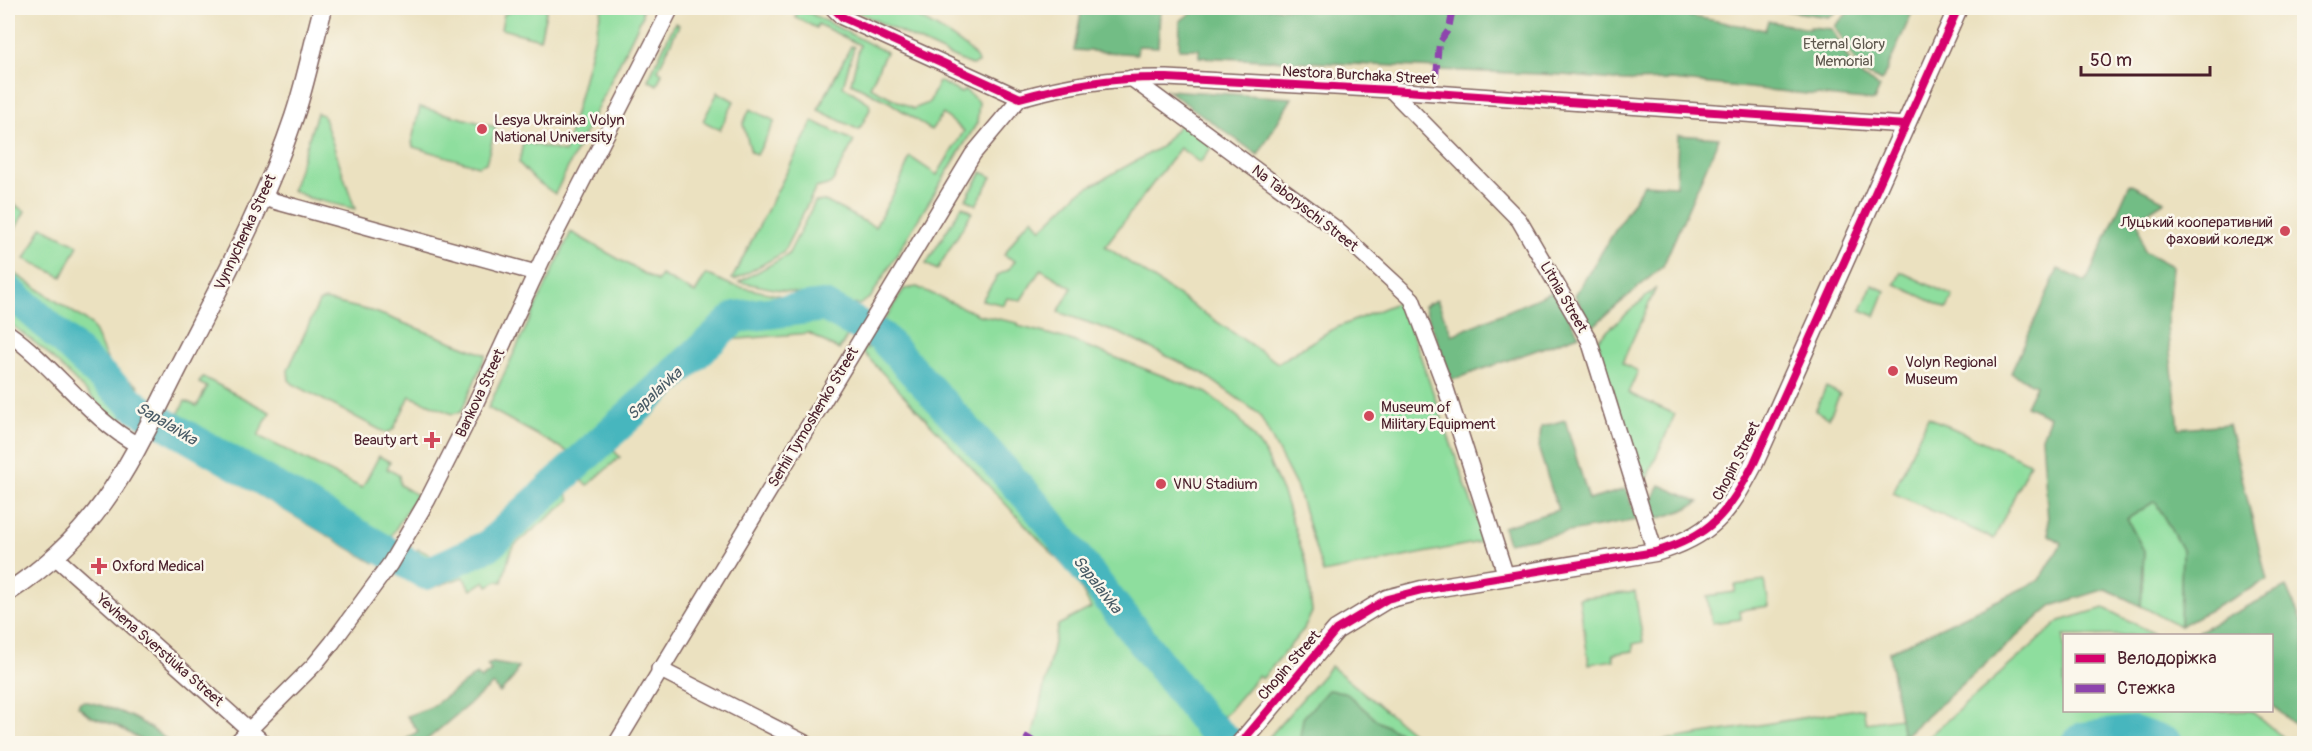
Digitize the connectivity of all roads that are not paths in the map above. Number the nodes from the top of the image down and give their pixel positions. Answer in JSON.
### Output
{"nodes":[{"id":1,"x":323,"y":8,"type":"edge"},
{"id":2,"x":671,"y":8,"type":"edge"},
{"id":3,"x":833,"y":8,"type":"edge"},
{"id":4,"x":1958,"y":8,"type":"edge"},
{"id":5,"x":1131,"y":78,"type":"junction"},
{"id":6,"x":1391,"y":90,"type":"junction"},
{"id":7,"x":1020,"y":98,"type":"junction"},
{"id":8,"x":1905,"y":124,"type":"junction"},
{"id":9,"x":263,"y":198,"type":"junction"},
{"id":10,"x":536,"y":273,"type":"junction"},
{"id":11,"x":8,"y":333,"type":"edge"},
{"id":12,"x":142,"y":438,"type":"junction"},
{"id":13,"x":1654,"y":552,"type":"junction"},
{"id":14,"x":55,"y":557,"type":"junction"},
{"id":15,"x":1506,"y":576,"type":"junction"},
{"id":16,"x":8,"y":592,"type":"edge"},
{"id":17,"x":659,"y":669,"type":"junction"},
{"id":18,"x":251,"y":729,"type":"junction"},
{"id":19,"x":235,"y":744,"type":"edge"},
{"id":20,"x":266,"y":744,"type":"edge"},
{"id":21,"x":616,"y":744,"type":"edge"},
{"id":22,"x":807,"y":744,"type":"edge"},
{"id":23,"x":1240,"y":744,"type":"edge"}],
"edges":[{"from":1,"to":9,"type":"street","name":"Vynnychenka Street"},
{"from":2,"to":10,"type":"street","name":"Bankova Street"},
{"from":3,"to":7,"type":"street"},
{"from":4,"to":8,"type":"street","name":"Chopin Street"},
{"from":5,"to":6,"type":"street","name":"Nestora Burchaka Street"},
{"from":5,"to":7,"type":"street","name":"Nestora Burchaka Street"},
{"from":5,"to":15,"type":"street","name":"Na Taboryschi Street"},
{"from":6,"to":8,"type":"street","name":"Nestora Burchaka Street"},
{"from":6,"to":13,"type":"street","name":"Litnia Street"},
{"from":7,"to":17,"type":"street","name":"Serhii Tymoshenko Street"},
{"from":8,"to":13,"type":"street","name":"Chopin Street"},
{"from":9,"to":10,"type":"street"},
{"from":9,"to":12,"type":"street","name":"Vynnychenka Street"},
{"from":10,"to":18,"type":"street","name":"Bankova Street"},
{"from":11,"to":12,"type":"street"},
{"from":12,"to":14,"type":"street","name":"Vynnychenka Street"},
{"from":13,"to":15,"type":"street","name":"Chopin Street"},
{"from":14,"to":16,"type":"street","name":"Vynnychenka Street"},
{"from":14,"to":18,"type":"street","name":"Yevhena Sverstiuka Street"},
{"from":15,"to":23,"type":"street","name":"Chopin Street"},
{"from":17,"to":21,"type":"street","name":"Serhii Tymoshenko Street"},
{"from":17,"to":22,"type":"street"},
{"from":18,"to":19,"type":"street","name":"Bankova Street"},
{"from":18,"to":20,"type":"street","name":"Yevhena Sverstiuka Street"}]}
